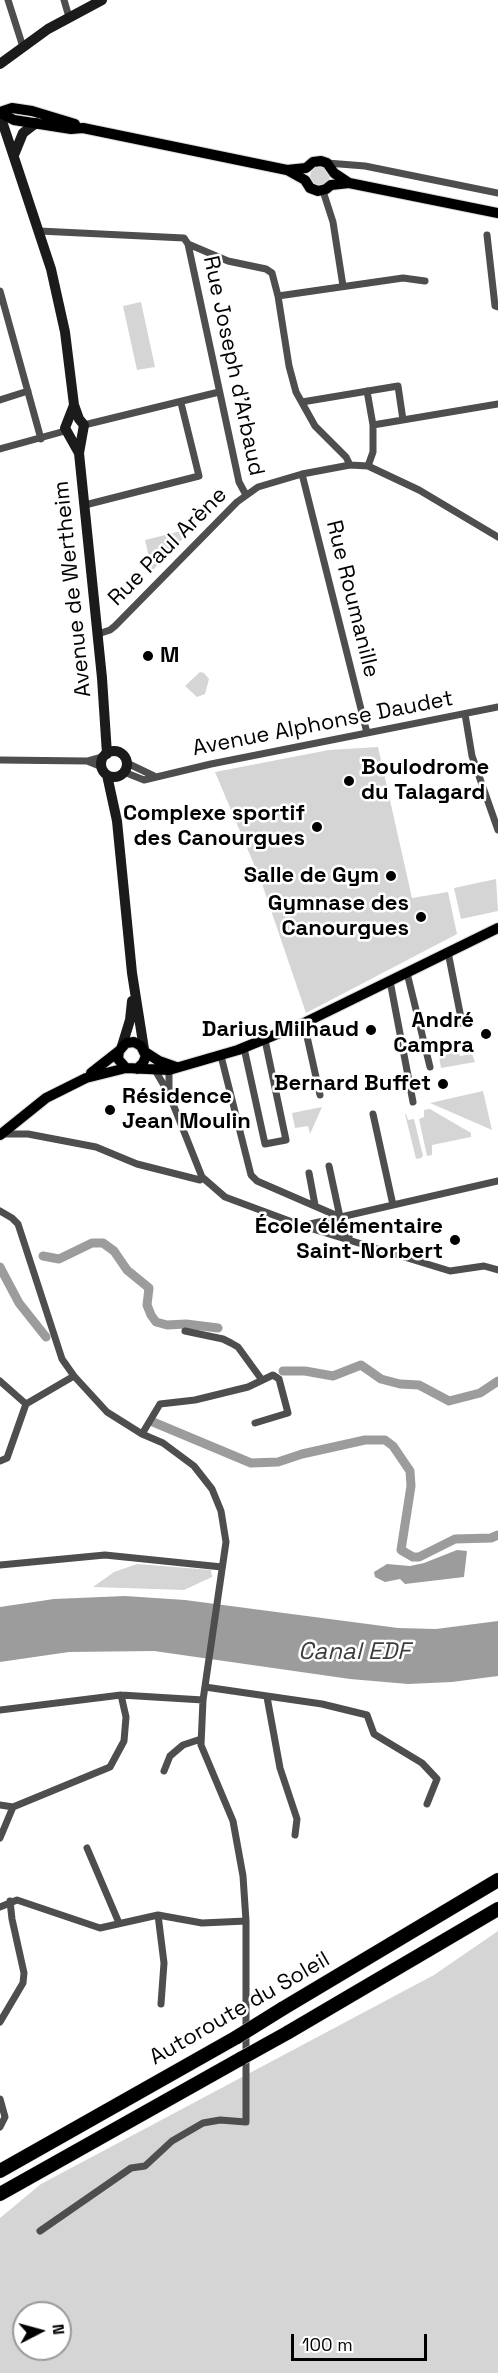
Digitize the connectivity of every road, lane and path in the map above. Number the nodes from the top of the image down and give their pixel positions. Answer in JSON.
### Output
{"nodes":[{"id":1,"x":8,"y":0,"type":"edge"},
{"id":2,"x":64,"y":0,"type":"edge"},
{"id":3,"x":102,"y":0,"type":"edge"},
{"id":4,"x":69,"y":17,"type":"junction"},
{"id":5,"x":23,"y":47,"type":"junction"},
{"id":6,"x":0,"y":64,"type":"edge"},
{"id":7,"x":0,"y":113,"type":"edge"},
{"id":8,"x":36,"y":123,"type":"junction"},
{"id":9,"x":83,"y":128,"type":"junction"},
{"id":10,"x":14,"y":155,"type":"junction"},
{"id":11,"x":327,"y":163,"type":"junction"},
{"id":12,"x":306,"y":168,"type":"junction"},
{"id":13,"x":287,"y":170,"type":"junction"},
{"id":14,"x":305,"y":180,"type":"junction"},
{"id":15,"x":329,"y":183,"type":"junction"},
{"id":16,"x":498,"y":193,"type":"edge"},
{"id":17,"x":498,"y":213,"type":"edge"},
{"id":18,"x":39,"y":231,"type":"junction"},
{"id":19,"x":487,"y":235,"type":"dead end"},
{"id":20,"x":188,"y":244,"type":"junction"},
{"id":21,"x":425,"y":281,"type":"dead end"},
{"id":22,"x":343,"y":286,"type":"junction"},
{"id":23,"x":0,"y":291,"type":"edge"},
{"id":24,"x":280,"y":295,"type":"junction"},
{"id":25,"x":498,"y":307,"type":"edge"},
{"id":26,"x":367,"y":391,"type":"junction"},
{"id":27,"x":28,"y":392,"type":"junction"},
{"id":28,"x":219,"y":392,"type":"junction"},
{"id":29,"x":0,"y":400,"type":"edge"},
{"id":30,"x":302,"y":402,"type":"junction"},
{"id":31,"x":181,"y":403,"type":"junction"},
{"id":32,"x":498,"y":404,"type":"edge"},
{"id":33,"x":403,"y":420,"type":"junction"},
{"id":34,"x":373,"y":425,"type":"junction"},
{"id":35,"x":75,"y":428,"type":"junction"},
{"id":36,"x":40,"y":439,"type":"junction"},
{"id":37,"x":0,"y":449,"type":"edge"},
{"id":38,"x":350,"y":465,"type":"junction"},
{"id":39,"x":368,"y":466,"type":"junction"},
{"id":40,"x":302,"y":474,"type":"junction"},
{"id":41,"x":246,"y":495,"type":"junction"},
{"id":42,"x":85,"y":505,"type":"junction"},
{"id":43,"x":498,"y":537,"type":"edge"},
{"id":44,"x":98,"y":634,"type":"junction"},
{"id":45,"x":498,"y":707,"type":"edge"},
{"id":46,"x":465,"y":714,"type":"junction"},
{"id":47,"x":367,"y":733,"type":"junction"},
{"id":48,"x":109,"y":754,"type":"junction"},
{"id":49,"x":0,"y":760,"type":"edge"},
{"id":50,"x":87,"y":761,"type":"junction"},
{"id":51,"x":123,"y":770,"type":"junction"},
{"id":52,"x":105,"y":771,"type":"junction"},
{"id":53,"x":117,"y":821,"type":"junction"},
{"id":54,"x":498,"y":830,"type":"edge"},
{"id":55,"x":497,"y":927,"type":"edge"},
{"id":56,"x":448,"y":952,"type":"junction"},
{"id":57,"x":407,"y":973,"type":"junction"},
{"id":58,"x":390,"y":981,"type":"junction"},
{"id":59,"x":133,"y":986,"type":"junction"},
{"id":60,"x":304,"y":1023,"type":"junction"},
{"id":61,"x":462,"y":1023,"type":"dead end"},
{"id":62,"x":265,"y":1040,"type":"junction"},
{"id":63,"x":121,"y":1048,"type":"junction"},
{"id":64,"x":244,"y":1048,"type":"junction"},
{"id":65,"x":144,"y":1050,"type":"junction"},
{"id":66,"x":221,"y":1056,"type":"junction"},
{"id":67,"x":430,"y":1067,"type":"dead end"},
{"id":68,"x":132,"y":1068,"type":"junction"},
{"id":69,"x":173,"y":1069,"type":"junction"},
{"id":70,"x":155,"y":1070,"type":"junction"},
{"id":71,"x":86,"y":1078,"type":"junction"},
{"id":72,"x":169,"y":1094,"type":"junction"},
{"id":73,"x":320,"y":1095,"type":"dead end"},
{"id":74,"x":413,"y":1102,"type":"dead end"},
{"id":75,"x":373,"y":1113,"type":"dead end"},
{"id":76,"x":5,"y":1133,"type":"edge"},
{"id":77,"x":329,"y":1166,"type":"dead end"},
{"id":78,"x":309,"y":1173,"type":"dead end"},
{"id":79,"x":200,"y":1180,"type":"dead end"},
{"id":80,"x":498,"y":1181,"type":"edge"},
{"id":81,"x":315,"y":1205,"type":"junction"},
{"id":82,"x":393,"y":1205,"type":"junction"},
{"id":83,"x":0,"y":1210,"type":"edge"},
{"id":84,"x":337,"y":1218,"type":"junction"},
{"id":85,"x":303,"y":1226,"type":"junction"},
{"id":86,"x":354,"y":1241,"type":"junction"},
{"id":87,"x":498,"y":1270,"type":"edge"},
{"id":88,"x":185,"y":1331,"type":"dead end"},
{"id":89,"x":74,"y":1376,"type":"junction"},
{"id":90,"x":262,"y":1380,"type":"junction"},
{"id":91,"x":0,"y":1381,"type":"edge"},
{"id":92,"x":26,"y":1404,"type":"junction"},
{"id":93,"x":255,"y":1423,"type":"dead end"},
{"id":94,"x":142,"y":1434,"type":"junction"},
{"id":95,"x":0,"y":1461,"type":"edge"},
{"id":96,"x":0,"y":1565,"type":"edge"},
{"id":97,"x":222,"y":1567,"type":"junction"},
{"id":98,"x":205,"y":1687,"type":"junction"},
{"id":99,"x":121,"y":1695,"type":"junction"},
{"id":100,"x":267,"y":1697,"type":"junction"},
{"id":101,"x":203,"y":1700,"type":"junction"},
{"id":102,"x":0,"y":1710,"type":"edge"},
{"id":103,"x":201,"y":1738,"type":"junction"},
{"id":104,"x":164,"y":1771,"type":"dead end"},
{"id":105,"x":427,"y":1804,"type":"dead end"},
{"id":106,"x":0,"y":1805,"type":"edge"},
{"id":107,"x":13,"y":1807,"type":"junction"},
{"id":108,"x":295,"y":1835,"type":"dead end"},
{"id":109,"x":0,"y":1838,"type":"edge"},
{"id":110,"x":87,"y":1848,"type":"dead end"},
{"id":111,"x":498,"y":1880,"type":"edge"},
{"id":112,"x":10,"y":1901,"type":"junction"},
{"id":113,"x":0,"y":1907,"type":"edge"},
{"id":114,"x":498,"y":1909,"type":"edge"},
{"id":115,"x":158,"y":1915,"type":"junction"},
{"id":116,"x":246,"y":1921,"type":"junction"},
{"id":117,"x":119,"y":1923,"type":"junction"},
{"id":118,"x":161,"y":2004,"type":"dead end"},
{"id":119,"x":0,"y":2022,"type":"edge"},
{"id":120,"x":0,"y":2099,"type":"edge"},
{"id":121,"x":0,"y":2127,"type":"edge"},
{"id":122,"x":0,"y":2171,"type":"edge"},
{"id":123,"x":0,"y":2194,"type":"edge"},
{"id":124,"x":40,"y":2231,"type":"dead end"}],
"edges":[{"from":1,"to":5,"type":"street"},
{"from":2,"to":4,"type":"street"},
{"from":3,"to":4,"type":"street"},
{"from":4,"to":5,"type":"street"},
{"from":5,"to":6,"type":"street"},
{"from":7,"to":8,"type":"main road"},
{"from":7,"to":9,"type":"main road"},
{"from":7,"to":10,"type":"street","name":"Avenue de Wertheim"},
{"from":8,"to":9,"type":"main road"},
{"from":8,"to":10,"type":"street"},
{"from":9,"to":13,"type":"main road"},
{"from":10,"to":18,"type":"street","name":"Avenue de Wertheim"},
{"from":11,"to":12,"type":"main road"},
{"from":11,"to":15,"type":"main road"},
{"from":11,"to":16,"type":"street"},
{"from":12,"to":13,"type":"main road"},
{"from":12,"to":14,"type":"main road"},
{"from":13,"to":14,"type":"main road"},
{"from":14,"to":15,"type":"main road"},
{"from":15,"to":17,"type":"main road"},
{"from":15,"to":22,"type":"street"},
{"from":18,"to":20,"type":"street"},
{"from":18,"to":35,"type":"street","name":"Avenue de Wertheim"},
{"from":19,"to":25,"type":"street"},
{"from":20,"to":24,"type":"street"},
{"from":20,"to":28,"type":"street","name":"Rue Joseph d'Arbaud"},
{"from":21,"to":22,"type":"street"},
{"from":22,"to":24,"type":"street"},
{"from":23,"to":27,"type":"street"},
{"from":24,"to":30,"type":"street"},
{"from":26,"to":30,"type":"street"},
{"from":26,"to":33,"type":"street"},
{"from":26,"to":34,"type":"street"},
{"from":27,"to":29,"type":"street"},
{"from":27,"to":36,"type":"street"},
{"from":28,"to":31,"type":"street"},
{"from":28,"to":41,"type":"street","name":"Rue Joseph d'Arbaud"},
{"from":30,"to":38,"type":"street"},
{"from":31,"to":35,"type":"street"},
{"from":31,"to":42,"type":"street"},
{"from":32,"to":33,"type":"street"},
{"from":33,"to":34,"type":"street"},
{"from":34,"to":39,"type":"street"},
{"from":35,"to":36,"type":"street"},
{"from":35,"to":42,"type":"street","name":"Avenue de Wertheim"},
{"from":36,"to":37,"type":"street"},
{"from":38,"to":39,"type":"street","name":"Rue Paul Arène"},
{"from":38,"to":40,"type":"street","name":"Rue Paul Arène"},
{"from":39,"to":43,"type":"street"},
{"from":40,"to":41,"type":"street","name":"Rue Paul Arène"},
{"from":40,"to":47,"type":"street","name":"Rue Roumanille"},
{"from":41,"to":44,"type":"street","name":"Rue Paul Arène"},
{"from":42,"to":44,"type":"street","name":"Avenue de Wertheim"},
{"from":44,"to":48,"type":"street","name":"Avenue de Wertheim"},
{"from":45,"to":46,"type":"street","name":"Avenue Alphonse Daudet"},
{"from":46,"to":47,"type":"street","name":"Avenue Alphonse Daudet"},
{"from":46,"to":54,"type":"street"},
{"from":47,"to":51,"type":"street","name":"Avenue Alphonse Daudet"},
{"from":48,"to":50,"type":"street"},
{"from":48,"to":51,"type":"street"},
{"from":48,"to":52,"type":"street"},
{"from":49,"to":50,"type":"street"},
{"from":50,"to":52,"type":"street"},
{"from":51,"to":52,"type":"street"},
{"from":51,"to":53,"type":"street"},
{"from":52,"to":53,"type":"street"},
{"from":53,"to":59,"type":"street"},
{"from":55,"to":56,"type":"main road"},
{"from":56,"to":57,"type":"main road"},
{"from":56,"to":61,"type":"street"},
{"from":57,"to":58,"type":"main road"},
{"from":57,"to":67,"type":"street"},
{"from":58,"to":60,"type":"main road"},
{"from":58,"to":74,"type":"street"},
{"from":59,"to":63,"type":"street"},
{"from":59,"to":65,"type":"street"},
{"from":60,"to":62,"type":"main road"},
{"from":60,"to":73,"type":"street"},
{"from":62,"to":64,"type":"main road"},
{"from":62,"to":64,"type":"street"},
{"from":63,"to":65,"type":"main road"},
{"from":63,"to":68,"type":"main road"},
{"from":63,"to":71,"type":"main road"},
{"from":64,"to":66,"type":"main road"},
{"from":65,"to":68,"type":"main road"},
{"from":65,"to":69,"type":"main road"},
{"from":66,"to":69,"type":"main road"},
{"from":66,"to":81,"type":"street"},
{"from":68,"to":70,"type":"main road"},
{"from":68,"to":71,"type":"main road"},
{"from":69,"to":70,"type":"main road"},
{"from":69,"to":72,"type":"street"},
{"from":70,"to":72,"type":"street"},
{"from":71,"to":76,"type":"main road"},
{"from":72,"to":85,"type":"street"},
{"from":75,"to":82,"type":"street"},
{"from":76,"to":79,"type":"street"},
{"from":77,"to":84,"type":"street"},
{"from":78,"to":81,"type":"street"},
{"from":80,"to":82,"type":"street"},
{"from":81,"to":84,"type":"street"},
{"from":82,"to":84,"type":"street"},
{"from":83,"to":89,"type":"street"},
{"from":84,"to":85,"type":"street"},
{"from":84,"to":86,"type":"street"},
{"from":85,"to":86,"type":"street"},
{"from":86,"to":87,"type":"street"},
{"from":88,"to":90,"type":"street"},
{"from":89,"to":92,"type":"street"},
{"from":89,"to":94,"type":"street"},
{"from":90,"to":93,"type":"street"},
{"from":90,"to":94,"type":"street"},
{"from":91,"to":92,"type":"street"},
{"from":92,"to":95,"type":"street"},
{"from":94,"to":97,"type":"street"},
{"from":96,"to":97,"type":"street"},
{"from":97,"to":98,"type":"street"},
{"from":98,"to":100,"type":"street"},
{"from":98,"to":101,"type":"street"},
{"from":99,"to":101,"type":"street"},
{"from":99,"to":102,"type":"street"},
{"from":99,"to":107,"type":"street"},
{"from":100,"to":105,"type":"street"},
{"from":100,"to":108,"type":"street"},
{"from":101,"to":103,"type":"street"},
{"from":103,"to":104,"type":"street"},
{"from":103,"to":116,"type":"street"},
{"from":106,"to":107,"type":"street"},
{"from":107,"to":109,"type":"street"},
{"from":110,"to":117,"type":"street"},
{"from":111,"to":122,"type":"highway","name":"Autoroute du Soleil","bridge":true},
{"from":112,"to":113,"type":"street"},
{"from":112,"to":117,"type":"street"},
{"from":112,"to":119,"type":"street"},
{"from":114,"to":123,"type":"highway","name":"Autoroute du Soleil","bridge":true},
{"from":115,"to":116,"type":"street"},
{"from":115,"to":117,"type":"street"},
{"from":115,"to":118,"type":"street"},
{"from":116,"to":124,"type":"street"},
{"from":120,"to":121,"type":"street"}]}
